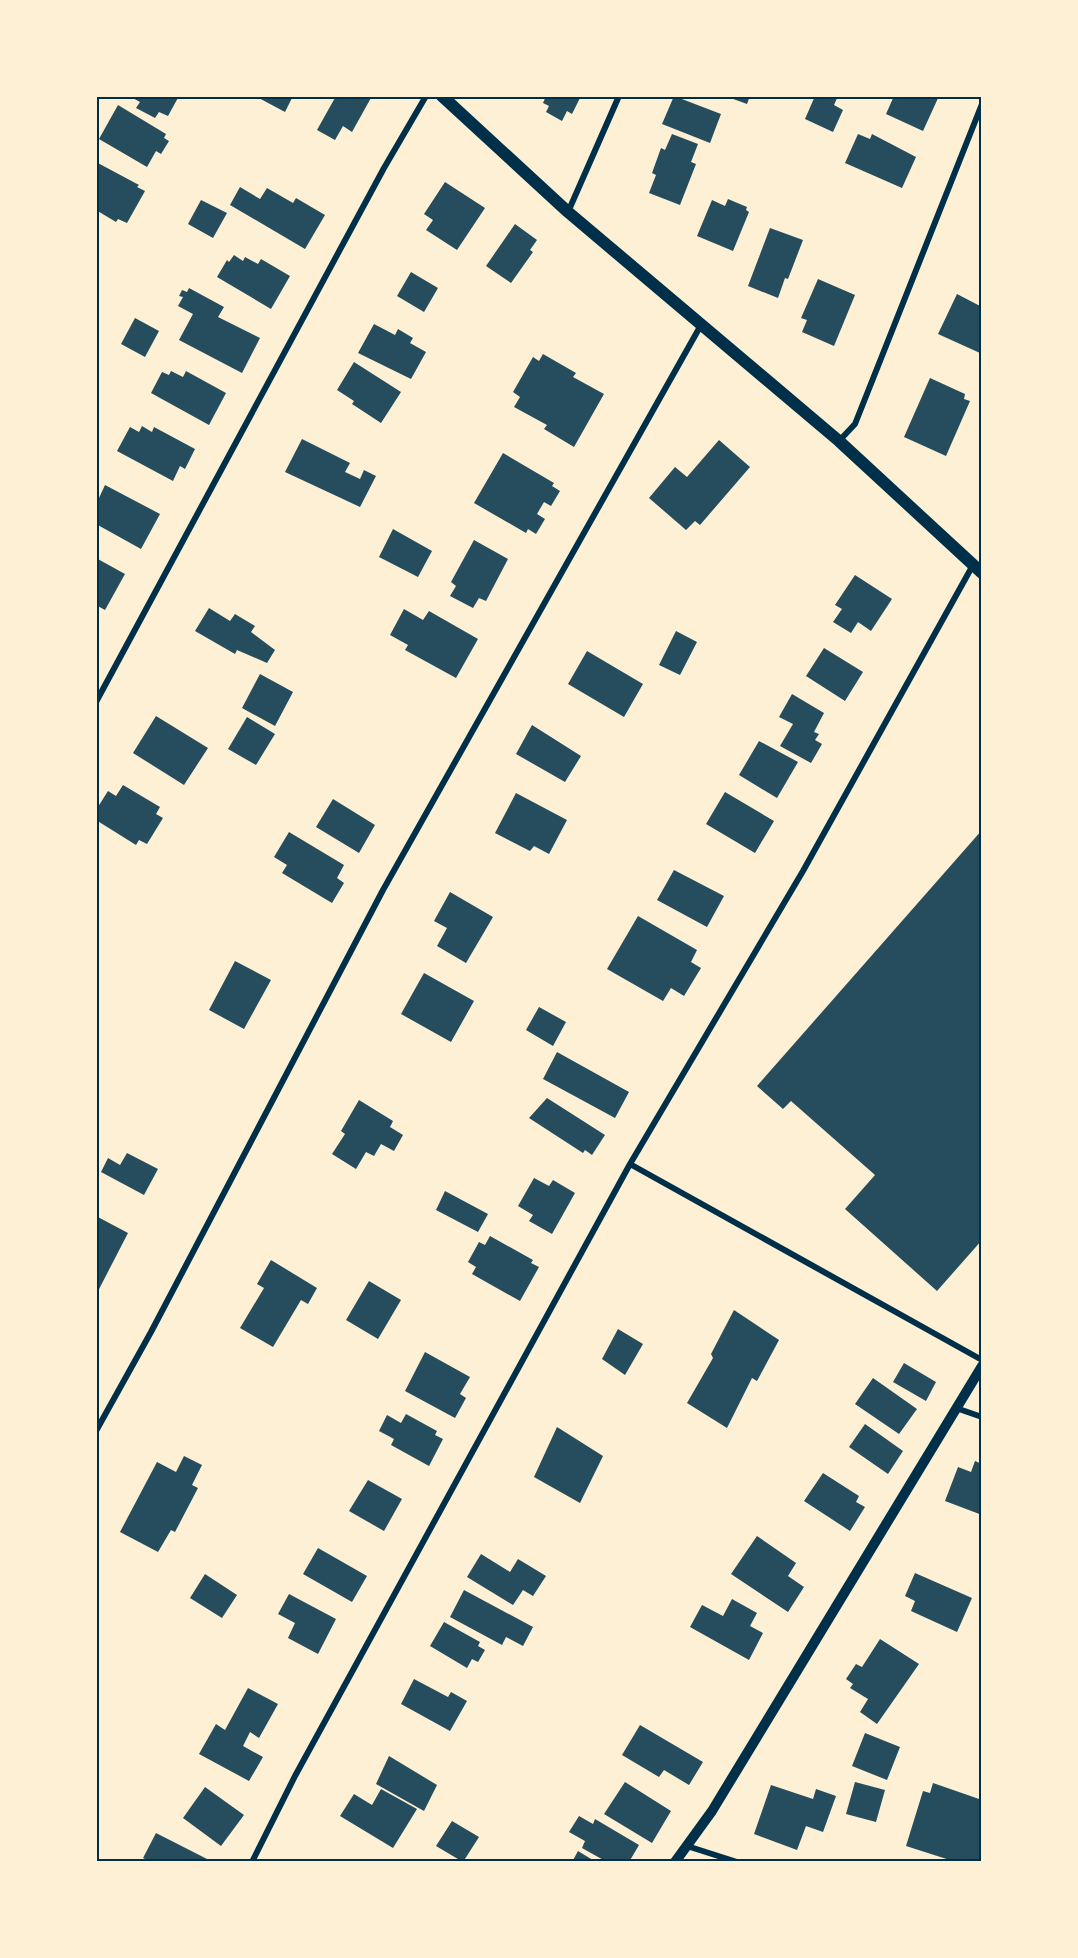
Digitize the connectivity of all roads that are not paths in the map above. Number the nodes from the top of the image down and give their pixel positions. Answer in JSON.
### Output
{"nodes":[{"id":1,"x":426,"y":96,"type":"edge"},
{"id":2,"x":442,"y":96,"type":"edge"},
{"id":3,"x":619,"y":96,"type":"edge"},
{"id":4,"x":982,"y":105,"type":"edge"},
{"id":5,"x":568,"y":212,"type":"junction"},
{"id":6,"x":702,"y":324,"type":"junction"},
{"id":7,"x":839,"y":441,"type":"junction"},
{"id":8,"x":978,"y":568,"type":"edge"},
{"id":9,"x":96,"y":702,"type":"edge"},
{"id":10,"x":630,"y":1164,"type":"junction"},
{"id":11,"x":982,"y":1360,"type":"edge"},
{"id":12,"x":982,"y":1366,"type":"edge"},
{"id":13,"x":956,"y":1408,"type":"junction"},
{"id":14,"x":982,"y":1417,"type":"edge"},
{"id":15,"x":96,"y":1431,"type":"edge"},
{"id":16,"x":687,"y":1846,"type":"junction"},
{"id":17,"x":252,"y":1862,"type":"edge"},
{"id":18,"x":675,"y":1862,"type":"edge"},
{"id":19,"x":738,"y":1862,"type":"edge"}],
"edges":[{"from":1,"to":9,"type":"street"},
{"from":2,"to":5,"type":"main road"},
{"from":3,"to":5,"type":"street"},
{"from":4,"to":7,"type":"street"},
{"from":5,"to":6,"type":"main road"},
{"from":6,"to":7,"type":"main road"},
{"from":6,"to":15,"type":"street"},
{"from":7,"to":8,"type":"main road"},
{"from":8,"to":10,"type":"street"},
{"from":10,"to":11,"type":"street"},
{"from":10,"to":17,"type":"street"},
{"from":12,"to":13,"type":"street"},
{"from":13,"to":14,"type":"street"},
{"from":13,"to":16,"type":"street"},
{"from":16,"to":18,"type":"street"},
{"from":16,"to":19,"type":"street"}]}
